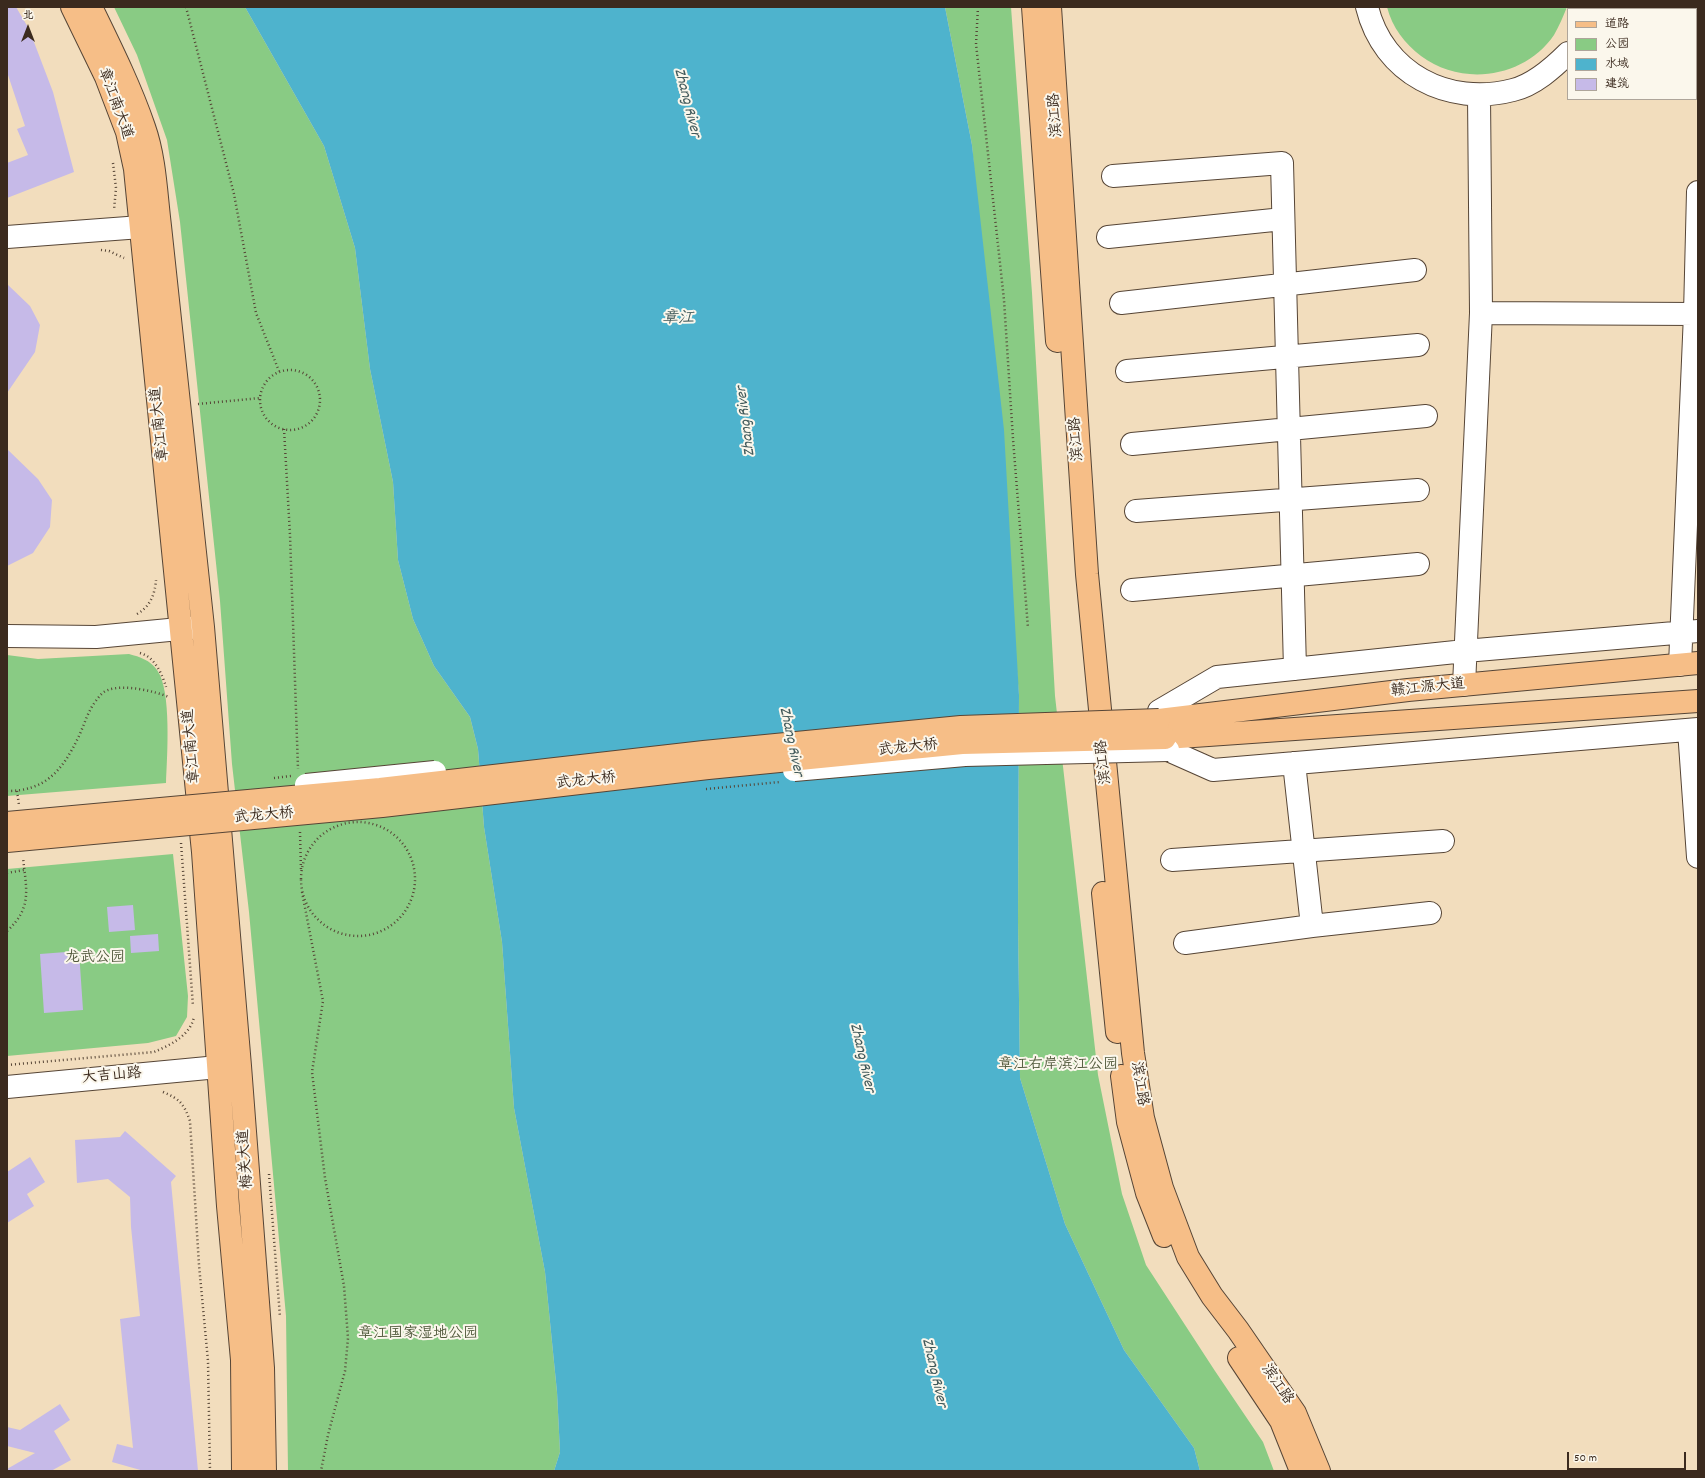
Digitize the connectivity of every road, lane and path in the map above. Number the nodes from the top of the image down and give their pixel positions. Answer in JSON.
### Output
{"nodes":[{"id":1,"x":72,"y":7,"type":"edge"},
{"id":2,"x":91,"y":7,"type":"edge"},
{"id":3,"x":186,"y":7,"type":"edge"},
{"id":4,"x":978,"y":7,"type":"edge"},
{"id":5,"x":1033,"y":7,"type":"edge"},
{"id":6,"x":1050,"y":7,"type":"edge"},
{"id":7,"x":1367,"y":7,"type":"edge"},
{"id":8,"x":1567,"y":54,"type":"edge"},
{"id":9,"x":1479,"y":96,"type":"junction"},
{"id":10,"x":112,"y":159,"type":"dead end"},
{"id":11,"x":1113,"y":176,"type":"dead end"},
{"id":12,"x":1698,"y":192,"type":"edge"},
{"id":13,"x":109,"y":215,"type":"dead end"},
{"id":14,"x":1283,"y":219,"type":"junction"},
{"id":15,"x":141,"y":226,"type":"junction"},
{"id":16,"x":7,"y":237,"type":"edge"},
{"id":17,"x":1108,"y":237,"type":"dead end"},
{"id":18,"x":99,"y":250,"type":"dead end"},
{"id":19,"x":126,"y":260,"type":"dead end"},
{"id":20,"x":1415,"y":270,"type":"dead end"},
{"id":21,"x":1285,"y":285,"type":"junction"},
{"id":22,"x":1121,"y":303,"type":"dead end"},
{"id":23,"x":1481,"y":313,"type":"junction"},
{"id":24,"x":1696,"y":314,"type":"edge"},
{"id":25,"x":1418,"y":345,"type":"dead end"},
{"id":26,"x":1287,"y":357,"type":"junction"},
{"id":27,"x":280,"y":371,"type":"junction"},
{"id":28,"x":1126,"y":371,"type":"dead end"},
{"id":29,"x":260,"y":398,"type":"junction"},
{"id":30,"x":191,"y":405,"type":"dead end"},
{"id":31,"x":1426,"y":416,"type":"dead end"},
{"id":32,"x":284,"y":429,"type":"junction"},
{"id":33,"x":1289,"y":429,"type":"junction"},
{"id":34,"x":1132,"y":444,"type":"dead end"},
{"id":35,"x":1418,"y":490,"type":"dead end"},
{"id":36,"x":1291,"y":500,"type":"junction"},
{"id":37,"x":1136,"y":511,"type":"dead end"},
{"id":38,"x":1418,"y":564,"type":"dead end"},
{"id":39,"x":1292,"y":575,"type":"junction"},
{"id":40,"x":156,"y":578,"type":"dead end"},
{"id":41,"x":1132,"y":590,"type":"dead end"},
{"id":42,"x":134,"y":616,"type":"dead end"},
{"id":43,"x":203,"y":627,"type":"junction"},
{"id":44,"x":1028,"y":628,"type":"dead end"},
{"id":45,"x":182,"y":629,"type":"junction"},
{"id":46,"x":1690,"y":632,"type":"edge"},
{"id":47,"x":7,"y":636,"type":"edge"},
{"id":48,"x":1465,"y":651,"type":"junction"},
{"id":49,"x":138,"y":652,"type":"dead end"},
{"id":50,"x":1689,"y":664,"type":"edge"},
{"id":51,"x":1295,"y":670,"type":"junction"},
{"id":52,"x":1464,"y":685,"type":"junction"},
{"id":53,"x":170,"y":697,"type":"junction"},
{"id":54,"x":1698,"y":701,"type":"edge"},
{"id":55,"x":170,"y":705,"type":"dead end"},
{"id":56,"x":1693,"y":729,"type":"edge"},
{"id":57,"x":1163,"y":730,"type":"junction"},
{"id":58,"x":1294,"y":763,"type":"junction"},
{"id":59,"x":298,"y":774,"type":"dead end"},
{"id":60,"x":785,"y":782,"type":"dead end"},
{"id":61,"x":698,"y":790,"type":"dead end"},
{"id":62,"x":7,"y":791,"type":"edge"},
{"id":63,"x":18,"y":791,"type":"junction"},
{"id":64,"x":11,"y":814,"type":"edge"},
{"id":65,"x":387,"y":824,"type":"dead end"},
{"id":66,"x":363,"y":826,"type":"dead end"},
{"id":67,"x":348,"y":828,"type":"dead end"},
{"id":68,"x":324,"y":830,"type":"dead end"},
{"id":69,"x":292,"y":833,"type":"dead end"},
{"id":70,"x":180,"y":836,"type":"dead end"},
{"id":71,"x":1443,"y":842,"type":"dead end"},
{"id":72,"x":174,"y":843,"type":"dead end"},
{"id":73,"x":182,"y":843,"type":"dead end"},
{"id":74,"x":212,"y":850,"type":"junction"},
{"id":75,"x":1304,"y":850,"type":"junction"},
{"id":76,"x":15,"y":851,"type":"edge"},
{"id":77,"x":1698,"y":857,"type":"edge"},
{"id":78,"x":29,"y":858,"type":"dead end"},
{"id":79,"x":1172,"y":860,"type":"dead end"},
{"id":80,"x":24,"y":870,"type":"junction"},
{"id":81,"x":301,"y":870,"type":"junction"},
{"id":82,"x":7,"y":873,"type":"edge"},
{"id":83,"x":302,"y":892,"type":"junction"},
{"id":84,"x":1430,"y":914,"type":"dead end"},
{"id":85,"x":1312,"y":926,"type":"junction"},
{"id":86,"x":7,"y":931,"type":"edge"},
{"id":87,"x":1185,"y":943,"type":"dead end"},
{"id":88,"x":7,"y":1065,"type":"edge"},
{"id":89,"x":218,"y":1067,"type":"junction"},
{"id":90,"x":7,"y":1087,"type":"edge"},
{"id":91,"x":159,"y":1090,"type":"dead end"},
{"id":92,"x":210,"y":1471,"type":"edge"},
{"id":93,"x":243,"y":1471,"type":"edge"},
{"id":94,"x":265,"y":1471,"type":"edge"},
{"id":95,"x":321,"y":1471,"type":"edge"},
{"id":96,"x":1301,"y":1471,"type":"edge"},
{"id":97,"x":1318,"y":1471,"type":"edge"}],
"edges":[{"from":1,"to":15,"type":"main road","name":"章江南大道"},
{"from":2,"to":43,"type":"main road","name":"章江南大道"},
{"from":3,"to":27,"type":"path"},
{"from":4,"to":44,"type":"path"},
{"from":5,"to":96,"type":"main road","name":"滨江路"},
{"from":6,"to":97,"type":"main road","name":"滨江路"},
{"from":7,"to":9,"type":"street"},
{"from":8,"to":9,"type":"street"},
{"from":9,"to":23,"type":"street"},
{"from":10,"to":13,"type":"path"},
{"from":11,"to":14,"type":"street"},
{"from":12,"to":24,"type":"street"},
{"from":14,"to":17,"type":"street"},
{"from":14,"to":21,"type":"street"},
{"from":15,"to":16,"type":"street"},
{"from":15,"to":45,"type":"main road","name":"章江南大道"},
{"from":18,"to":19,"type":"path"},
{"from":20,"to":21,"type":"street"},
{"from":21,"to":22,"type":"street"},
{"from":21,"to":26,"type":"street"},
{"from":23,"to":24,"type":"street"},
{"from":23,"to":48,"type":"street"},
{"from":24,"to":46,"type":"street"},
{"from":25,"to":26,"type":"street"},
{"from":26,"to":28,"type":"street"},
{"from":26,"to":33,"type":"street"},
{"from":27,"to":29,"type":"path"},
{"from":27,"to":32,"type":"path"},
{"from":29,"to":30,"type":"path"},
{"from":29,"to":32,"type":"path"},
{"from":31,"to":33,"type":"street"},
{"from":32,"to":59,"type":"path"},
{"from":33,"to":34,"type":"street"},
{"from":33,"to":36,"type":"street"},
{"from":35,"to":36,"type":"street"},
{"from":36,"to":37,"type":"street"},
{"from":36,"to":39,"type":"street"},
{"from":38,"to":39,"type":"street"},
{"from":39,"to":41,"type":"street"},
{"from":39,"to":51,"type":"street"},
{"from":40,"to":42,"type":"path"},
{"from":43,"to":45,"type":"street"},
{"from":43,"to":74,"type":"main road","name":"章江南大道"},
{"from":45,"to":47,"type":"street"},
{"from":45,"to":74,"type":"main road","name":"章江南大道"},
{"from":46,"to":48,"type":"street"},
{"from":46,"to":50,"type":"street"},
{"from":48,"to":51,"type":"street"},
{"from":48,"to":52,"type":"street"},
{"from":49,"to":53,"type":"path"},
{"from":50,"to":52,"type":"main road","name":"赣江源大道"},
{"from":51,"to":57,"type":"street"},
{"from":52,"to":57,"type":"main road","name":"赣江源大道"},
{"from":53,"to":55,"type":"path"},
{"from":53,"to":63,"type":"path"},
{"from":54,"to":57,"type":"main road","name":"赣江源大道"},
{"from":56,"to":58,"type":"street"},
{"from":56,"to":77,"type":"street"},
{"from":57,"to":58,"type":"street"},
{"from":57,"to":64,"type":"main road","name":"武龙大桥","bridge":true},
{"from":57,"to":76,"type":"main road","name":"武龙大桥","bridge":true},
{"from":58,"to":75,"type":"street"},
{"from":60,"to":61,"type":"path","bridge":true},
{"from":62,"to":63,"type":"path"},
{"from":63,"to":64,"type":"path"},
{"from":65,"to":66,"type":"path"},
{"from":67,"to":68,"type":"path"},
{"from":69,"to":81,"type":"path"},
{"from":70,"to":88,"type":"path"},
{"from":71,"to":75,"type":"street"},
{"from":72,"to":73,"type":"path"},
{"from":74,"to":89,"type":"main road","name":"梅关大道"},
{"from":74,"to":94,"type":"main road","name":"梅关大道"},
{"from":75,"to":79,"type":"street"},
{"from":75,"to":85,"type":"street"},
{"from":76,"to":78,"type":"path"},
{"from":76,"to":80,"type":"path"},
{"from":80,"to":82,"type":"path"},
{"from":80,"to":86,"type":"path"},
{"from":81,"to":83,"type":"path"},
{"from":81,"to":83,"type":"path"},
{"from":83,"to":95,"type":"path"},
{"from":84,"to":85,"type":"street"},
{"from":85,"to":87,"type":"street"},
{"from":89,"to":90,"type":"street","name":"大吉山路"},
{"from":89,"to":93,"type":"main road","name":"梅关大道"},
{"from":91,"to":92,"type":"path"}]}
